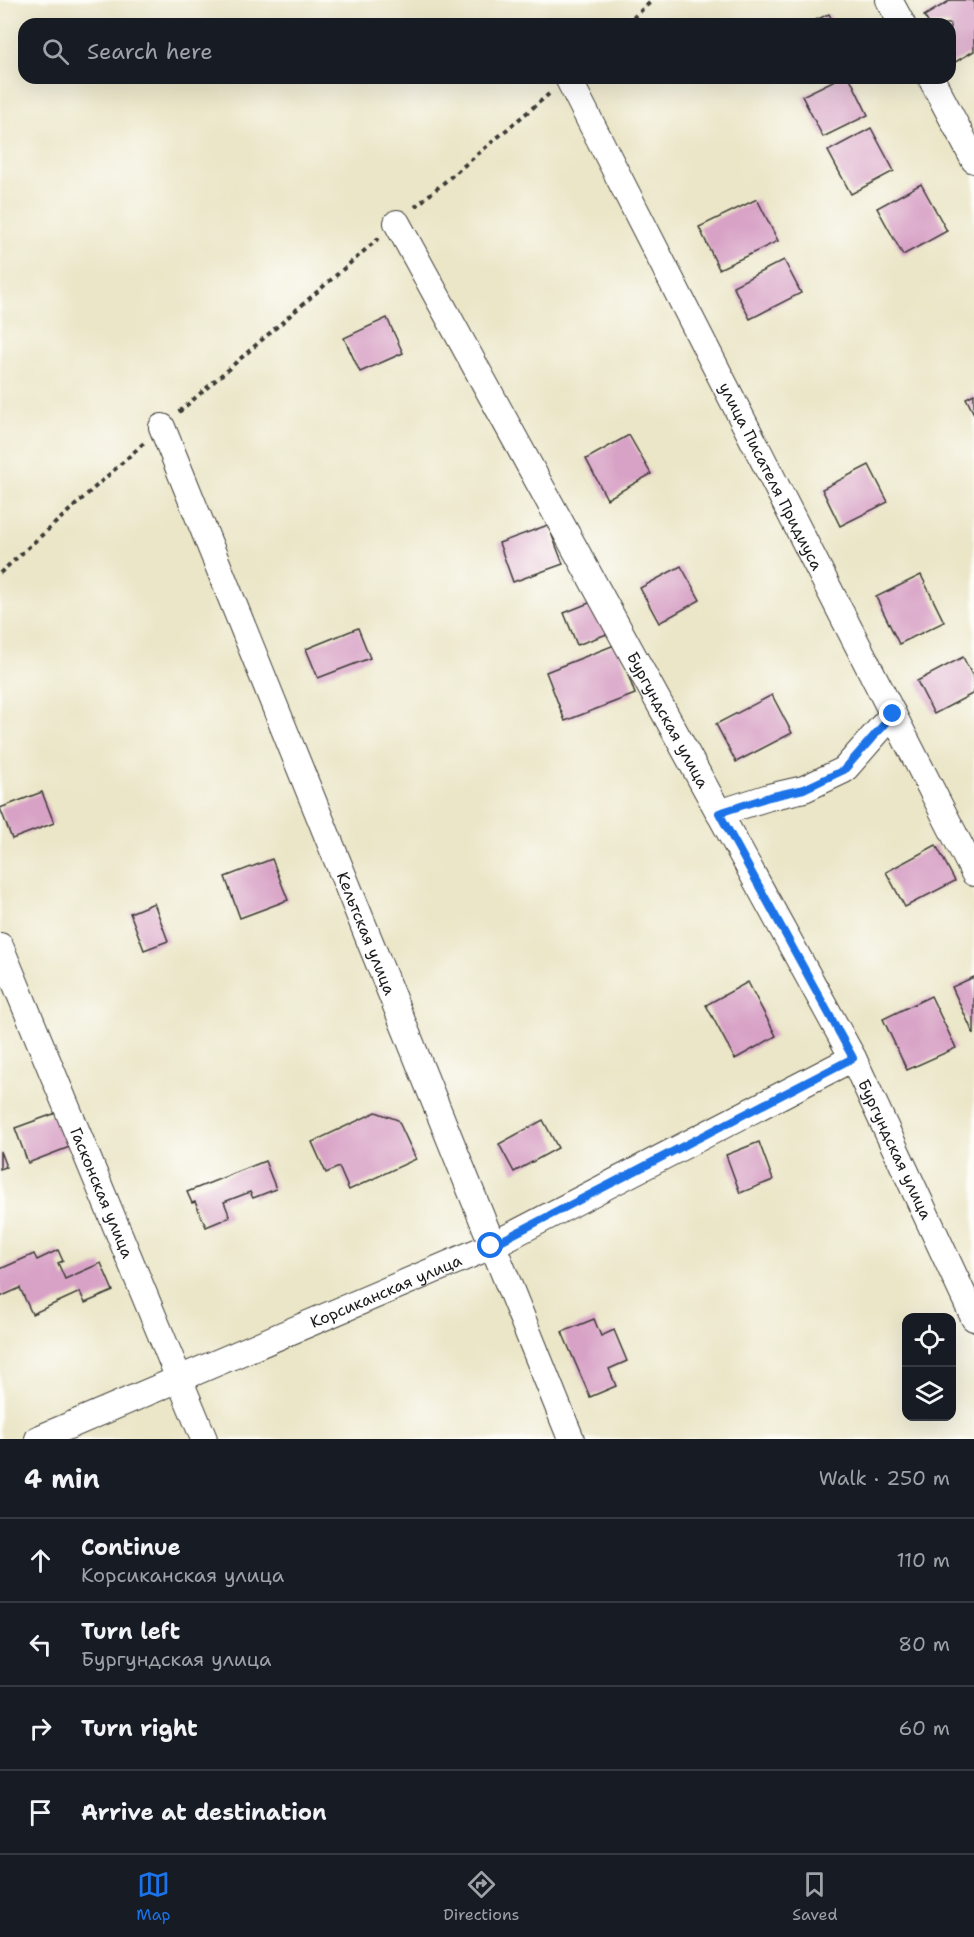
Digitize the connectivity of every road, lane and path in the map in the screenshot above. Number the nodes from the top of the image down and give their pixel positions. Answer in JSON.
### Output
{"nodes":[{"id":1,"x":652,"y":0,"type":"edge"},
{"id":2,"x":889,"y":0,"type":"edge"},
{"id":3,"x":632,"y":18,"type":"edge"},
{"id":4,"x":899,"y":18,"type":"edge"},
{"id":5,"x":934,"y":84,"type":"edge"},
{"id":6,"x":559,"y":86,"type":"edge"},
{"id":7,"x":974,"y":160,"type":"edge"},
{"id":8,"x":397,"y":223,"type":"junction"},
{"id":9,"x":162,"y":428,"type":"junction"},
{"id":10,"x":0,"y":573,"type":"edge"},
{"id":11,"x":893,"y":714,"type":"junction"},
{"id":12,"x":719,"y":813,"type":"junction"},
{"id":13,"x":974,"y":873,"type":"edge"},
{"id":14,"x":0,"y":946,"type":"edge"},
{"id":15,"x":853,"y":1058,"type":"junction"},
{"id":16,"x":491,"y":1246,"type":"junction"},
{"id":17,"x":974,"y":1318,"type":"edge"},
{"id":18,"x":179,"y":1380,"type":"junction"},
{"id":19,"x":38,"y":1439,"type":"edge"},
{"id":20,"x":204,"y":1439,"type":"edge"},
{"id":21,"x":571,"y":1439,"type":"edge"}],
"edges":[{"from":1,"to":3,"type":"path"},
{"from":2,"to":4,"type":"street"},
{"from":5,"to":7,"type":"street"},
{"from":6,"to":8,"type":"path"},
{"from":6,"to":11,"type":"street","name":"улица Писателя Придиуса"},
{"from":8,"to":9,"type":"path"},
{"from":8,"to":12,"type":"street","name":"Бургундская улица"},
{"from":9,"to":10,"type":"path"},
{"from":9,"to":16,"type":"street","name":"Кельтская улица"},
{"from":11,"to":12,"type":"street"},
{"from":11,"to":13,"type":"street","name":"улица Писателя Придиуса"},
{"from":12,"to":15,"type":"street","name":"Бургундская улица"},
{"from":14,"to":18,"type":"street","name":"Гасконская улица"},
{"from":15,"to":16,"type":"street","name":"Корсиканская улица"},
{"from":15,"to":17,"type":"street","name":"Бургундская улица"},
{"from":16,"to":18,"type":"street","name":"Корсиканская улица"},
{"from":16,"to":21,"type":"street","name":"Кельтская улица"},
{"from":18,"to":19,"type":"street","name":"Корсиканская улица"},
{"from":18,"to":20,"type":"street","name":"Гасконская улица"}]}
